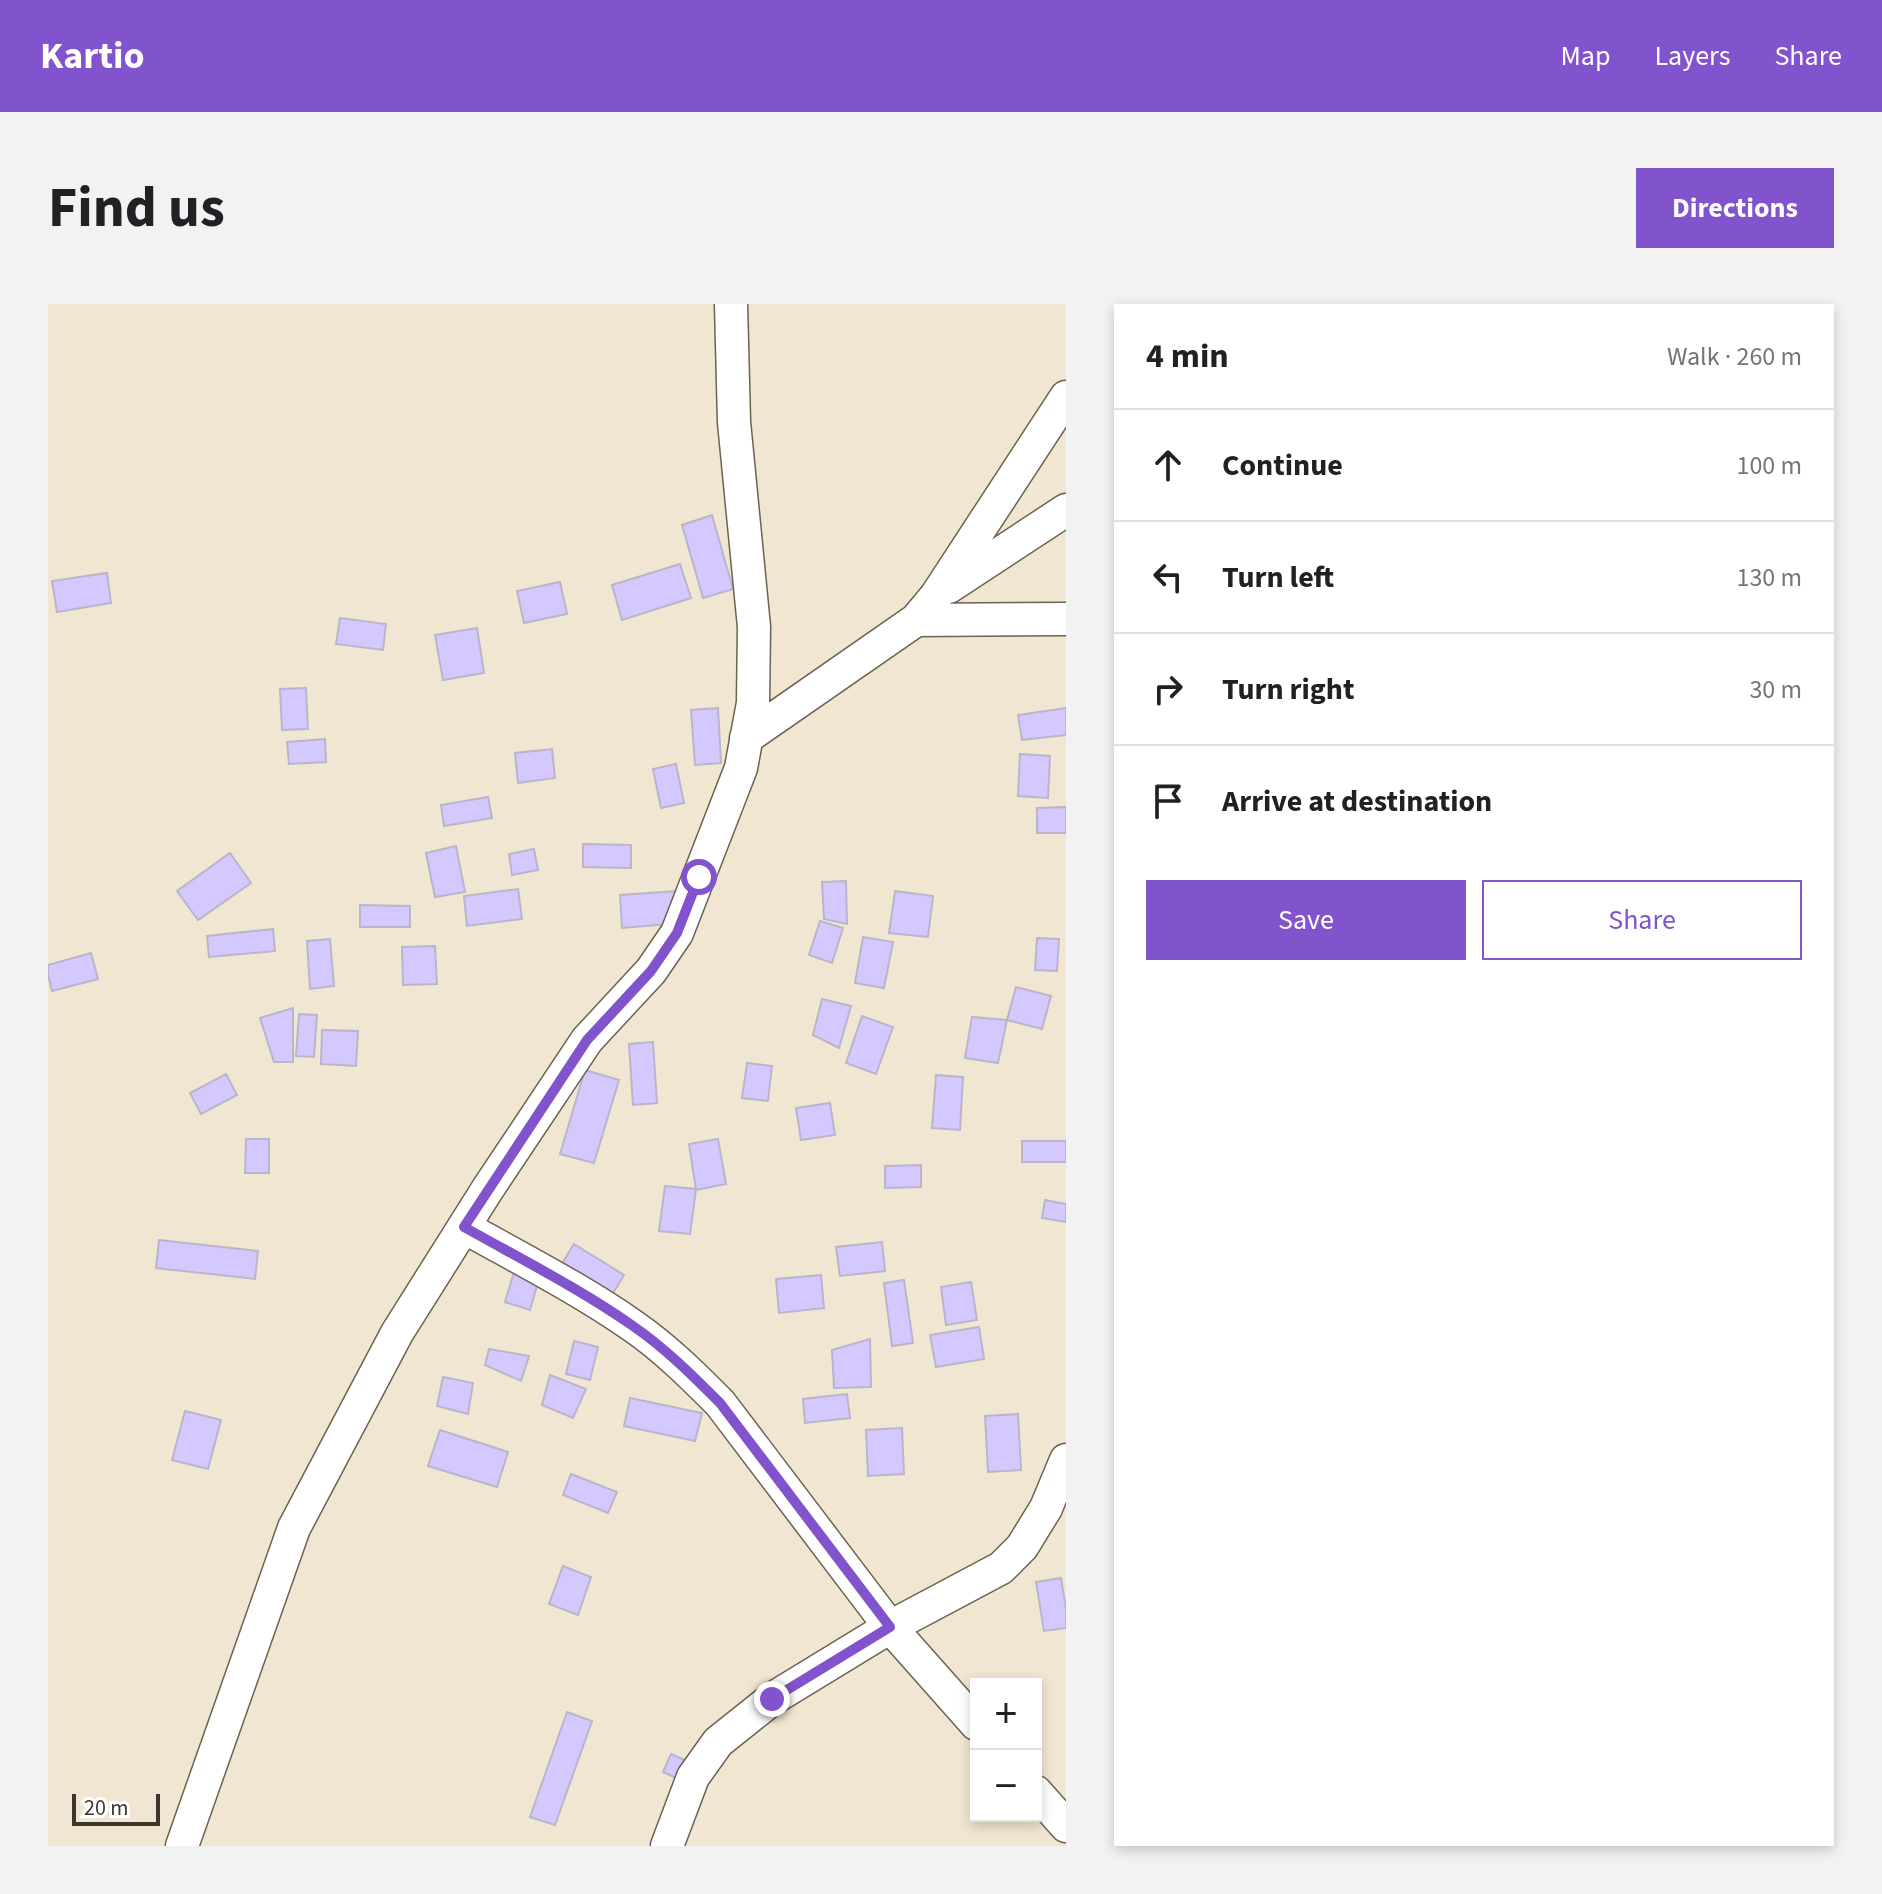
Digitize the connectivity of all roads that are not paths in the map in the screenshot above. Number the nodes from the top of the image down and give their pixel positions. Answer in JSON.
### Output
{"nodes":[{"id":1,"x":731,"y":304,"type":"edge"},
{"id":2,"x":1066,"y":397,"type":"edge"},
{"id":3,"x":1066,"y":510,"type":"edge"},
{"id":4,"x":926,"y":608,"type":"junction"},
{"id":5,"x":1066,"y":619,"type":"edge"},
{"id":6,"x":746,"y":738,"type":"junction"},
{"id":7,"x":464,"y":1227,"type":"junction"},
{"id":8,"x":1066,"y":1460,"type":"edge"},
{"id":9,"x":890,"y":1627,"type":"junction"},
{"id":10,"x":970,"y":1717,"type":"edge"},
{"id":11,"x":1042,"y":1799,"type":"edge"},
{"id":12,"x":1066,"y":1826,"type":"edge"},
{"id":13,"x":182,"y":1846,"type":"edge"},
{"id":14,"x":667,"y":1846,"type":"edge"}],
"edges":[{"from":1,"to":6,"type":"street"},
{"from":2,"to":4,"type":"street"},
{"from":3,"to":4,"type":"street"},
{"from":4,"to":5,"type":"street"},
{"from":4,"to":6,"type":"street"},
{"from":6,"to":7,"type":"street"},
{"from":7,"to":9,"type":"street"},
{"from":7,"to":13,"type":"street"},
{"from":8,"to":9,"type":"street"},
{"from":9,"to":10,"type":"street"},
{"from":9,"to":14,"type":"street"},
{"from":11,"to":12,"type":"street"}]}
